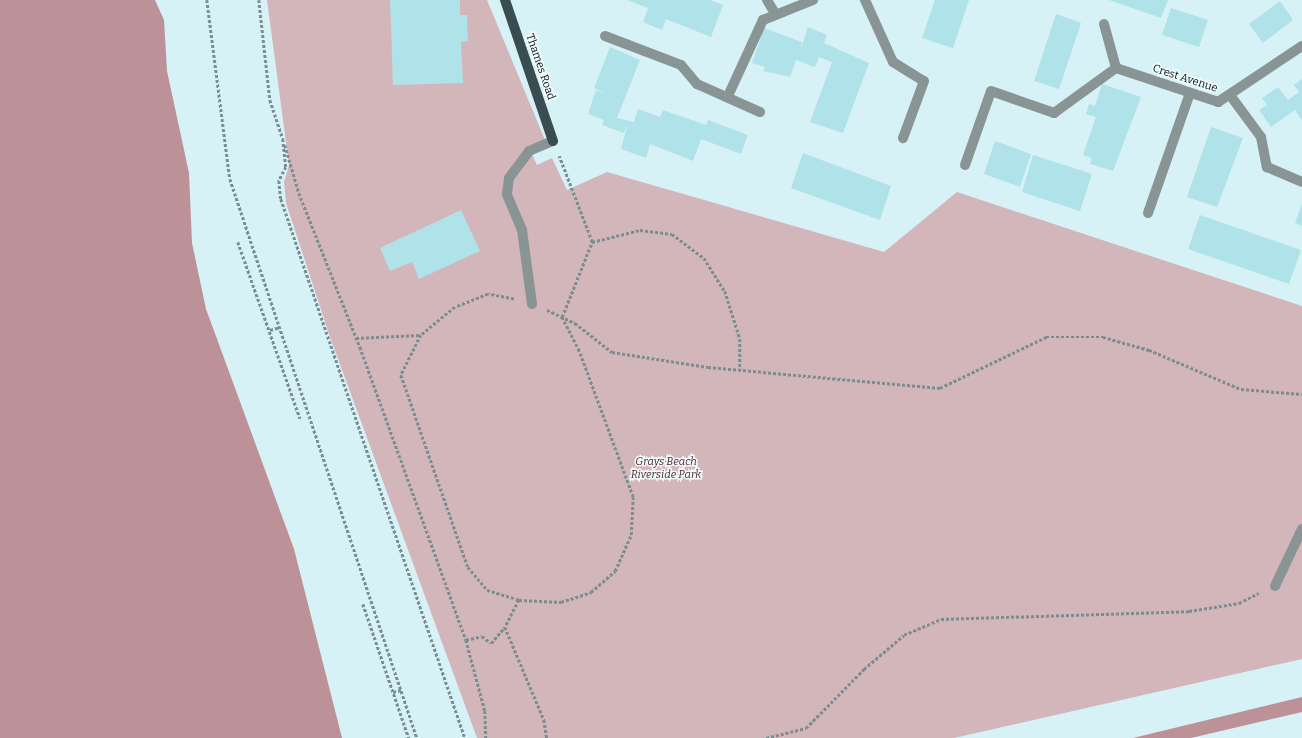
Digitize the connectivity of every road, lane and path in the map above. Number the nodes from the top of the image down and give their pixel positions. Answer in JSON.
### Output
{"nodes":[{"id":1,"x":207,"y":0,"type":"edge"},
{"id":2,"x":259,"y":0,"type":"edge"},
{"id":3,"x":505,"y":0,"type":"edge"},
{"id":4,"x":767,"y":0,"type":"edge"},
{"id":5,"x":813,"y":0,"type":"edge"},
{"id":6,"x":865,"y":0,"type":"edge"},
{"id":7,"x":776,"y":15,"type":"junction"},
{"id":8,"x":1104,"y":24,"type":"dead end"},
{"id":9,"x":605,"y":36,"type":"dead end"},
{"id":10,"x":1302,"y":46,"type":"edge"},
{"id":11,"x":1116,"y":68,"type":"junction"},
{"id":12,"x":1190,"y":93,"type":"junction"},
{"id":13,"x":1230,"y":95,"type":"junction"},
{"id":14,"x":728,"y":96,"type":"junction"},
{"id":15,"x":760,"y":112,"type":"dead end"},
{"id":16,"x":903,"y":138,"type":"dead end"},
{"id":17,"x":283,"y":139,"type":"junction"},
{"id":18,"x":553,"y":141,"type":"junction"},
{"id":19,"x":965,"y":165,"type":"dead end"},
{"id":20,"x":1302,"y":182,"type":"edge"},
{"id":21,"x":1148,"y":213,"type":"dead end"},
{"id":22,"x":238,"y":242,"type":"dead end"},
{"id":23,"x":592,"y":242,"type":"junction"},
{"id":24,"x":532,"y":304,"type":"junction"},
{"id":25,"x":562,"y":317,"type":"junction"},
{"id":26,"x":280,"y":327,"type":"junction"},
{"id":27,"x":270,"y":330,"type":"junction"},
{"id":28,"x":421,"y":335,"type":"junction"},
{"id":29,"x":356,"y":338,"type":"junction"},
{"id":30,"x":740,"y":370,"type":"junction"},
{"id":31,"x":1302,"y":394,"type":"edge"},
{"id":32,"x":300,"y":418,"type":"dead end"},
{"id":33,"x":1302,"y":529,"type":"edge"},
{"id":34,"x":1275,"y":586,"type":"joint"},
{"id":35,"x":519,"y":600,"type":"junction"},
{"id":36,"x":363,"y":604,"type":"dead end"},
{"id":37,"x":505,"y":627,"type":"junction"},
{"id":38,"x":466,"y":640,"type":"junction"},
{"id":39,"x":401,"y":690,"type":"junction"},
{"id":40,"x":393,"y":692,"type":"junction"},
{"id":41,"x":409,"y":738,"type":"edge"},
{"id":42,"x":417,"y":738,"type":"edge"},
{"id":43,"x":465,"y":738,"type":"edge"},
{"id":44,"x":486,"y":738,"type":"edge"},
{"id":45,"x":547,"y":738,"type":"edge"},
{"id":46,"x":766,"y":738,"type":"edge"}],
"edges":[{"from":1,"to":26,"type":"path"},
{"from":2,"to":17,"type":"path"},
{"from":3,"to":18,"type":"main road","name":"Thames Road"},
{"from":4,"to":7,"type":"street"},
{"from":5,"to":7,"type":"street"},
{"from":6,"to":16,"type":"street"},
{"from":7,"to":14,"type":"street"},
{"from":8,"to":11,"type":"street"},
{"from":9,"to":14,"type":"street"},
{"from":10,"to":13,"type":"street","name":"Crest Avenue"},
{"from":11,"to":12,"type":"street","name":"Crest Avenue"},
{"from":11,"to":19,"type":"street"},
{"from":12,"to":13,"type":"street","name":"Crest Avenue"},
{"from":12,"to":21,"type":"street"},
{"from":13,"to":20,"type":"street"},
{"from":14,"to":15,"type":"street"},
{"from":17,"to":29,"type":"path"},
{"from":17,"to":43,"type":"path"},
{"from":18,"to":23,"type":"path"},
{"from":18,"to":24,"type":"street"},
{"from":22,"to":27,"type":"path"},
{"from":23,"to":25,"type":"path"},
{"from":23,"to":30,"type":"path"},
{"from":24,"to":25,"type":"path"},
{"from":24,"to":28,"type":"path"},
{"from":25,"to":30,"type":"path"},
{"from":25,"to":35,"type":"path"},
{"from":26,"to":27,"type":"path"},
{"from":26,"to":39,"type":"path"},
{"from":27,"to":32,"type":"path"},
{"from":28,"to":29,"type":"path"},
{"from":28,"to":35,"type":"path"},
{"from":29,"to":38,"type":"path"},
{"from":30,"to":31,"type":"path"},
{"from":33,"to":34,"type":"street"},
{"from":34,"to":46,"type":"path"},
{"from":35,"to":37,"type":"path"},
{"from":36,"to":40,"type":"path"},
{"from":37,"to":38,"type":"path"},
{"from":37,"to":45,"type":"path"},
{"from":38,"to":44,"type":"path"},
{"from":39,"to":40,"type":"path"},
{"from":39,"to":42,"type":"path"},
{"from":40,"to":41,"type":"path"}]}
